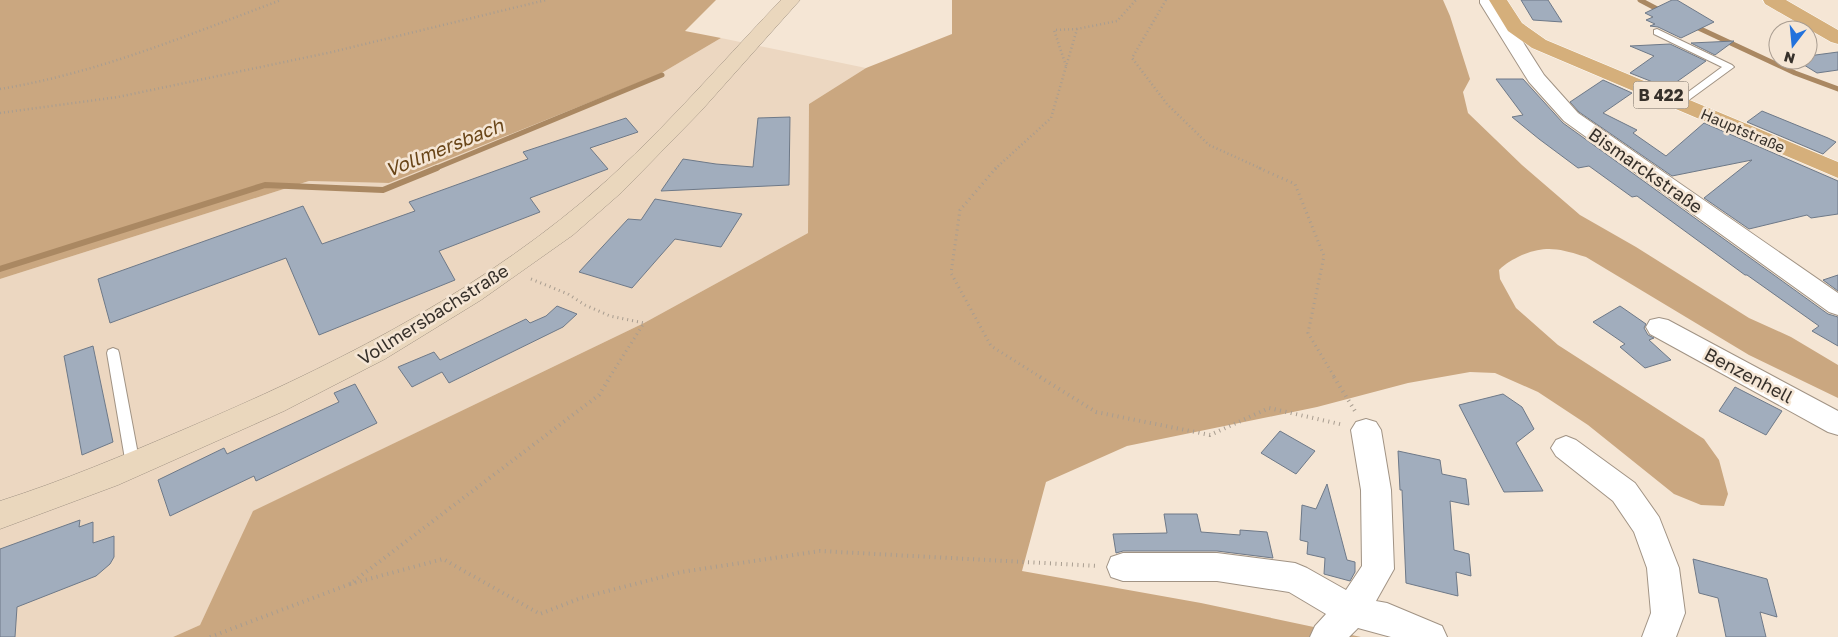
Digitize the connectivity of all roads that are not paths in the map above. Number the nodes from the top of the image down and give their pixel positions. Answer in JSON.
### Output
{"nodes":[{"id":1,"x":791,"y":0,"type":"edge"},
{"id":2,"x":1489,"y":0,"type":"edge"},
{"id":3,"x":1498,"y":0,"type":"edge"},
{"id":4,"x":1772,"y":0,"type":"edge"},
{"id":5,"x":1656,"y":32,"type":"dead end"},
{"id":6,"x":1838,"y":38,"type":"edge"},
{"id":7,"x":1679,"y":103,"type":"junction"},
{"id":8,"x":1838,"y":171,"type":"edge"},
{"id":9,"x":1838,"y":306,"type":"edge"},
{"id":10,"x":1659,"y":327,"type":"dead end"},
{"id":11,"x":113,"y":353,"type":"dead end"},
{"id":12,"x":1838,"y":424,"type":"edge"},
{"id":13,"x":1366,"y":430,"type":"road end"},
{"id":14,"x":1566,"y":448,"type":"dead end"},
{"id":15,"x":133,"y":465,"type":"junction"},
{"id":16,"x":0,"y":515,"type":"edge"},
{"id":17,"x":1122,"y":567,"type":"road end"},
{"id":18,"x":1351,"y":611,"type":"junction"},
{"id":19,"x":1327,"y":637,"type":"edge"},
{"id":20,"x":1430,"y":637,"type":"edge"},
{"id":21,"x":1659,"y":637,"type":"edge"}],
"edges":[{"from":1,"to":15,"type":"main road","name":"Vollmersbachstraße"},
{"from":2,"to":9,"type":"street","name":"Bismarckstraße"},
{"from":3,"to":7,"type":"main road","name":"Hauptstraße","number":"B 422"},
{"from":4,"to":6,"type":"main road"},
{"from":5,"to":7,"type":"lane"},
{"from":7,"to":8,"type":"main road","name":"Hauptstraße","number":"B 422"},
{"from":10,"to":12,"type":"street","name":"Benzenhell"},
{"from":11,"to":15,"type":"lane"},
{"from":13,"to":18,"type":"street"},
{"from":14,"to":21,"type":"street"},
{"from":15,"to":16,"type":"main road","name":"Vollmersbachstraße"},
{"from":17,"to":18,"type":"street"},
{"from":18,"to":19,"type":"street"},
{"from":18,"to":20,"type":"street"}]}
